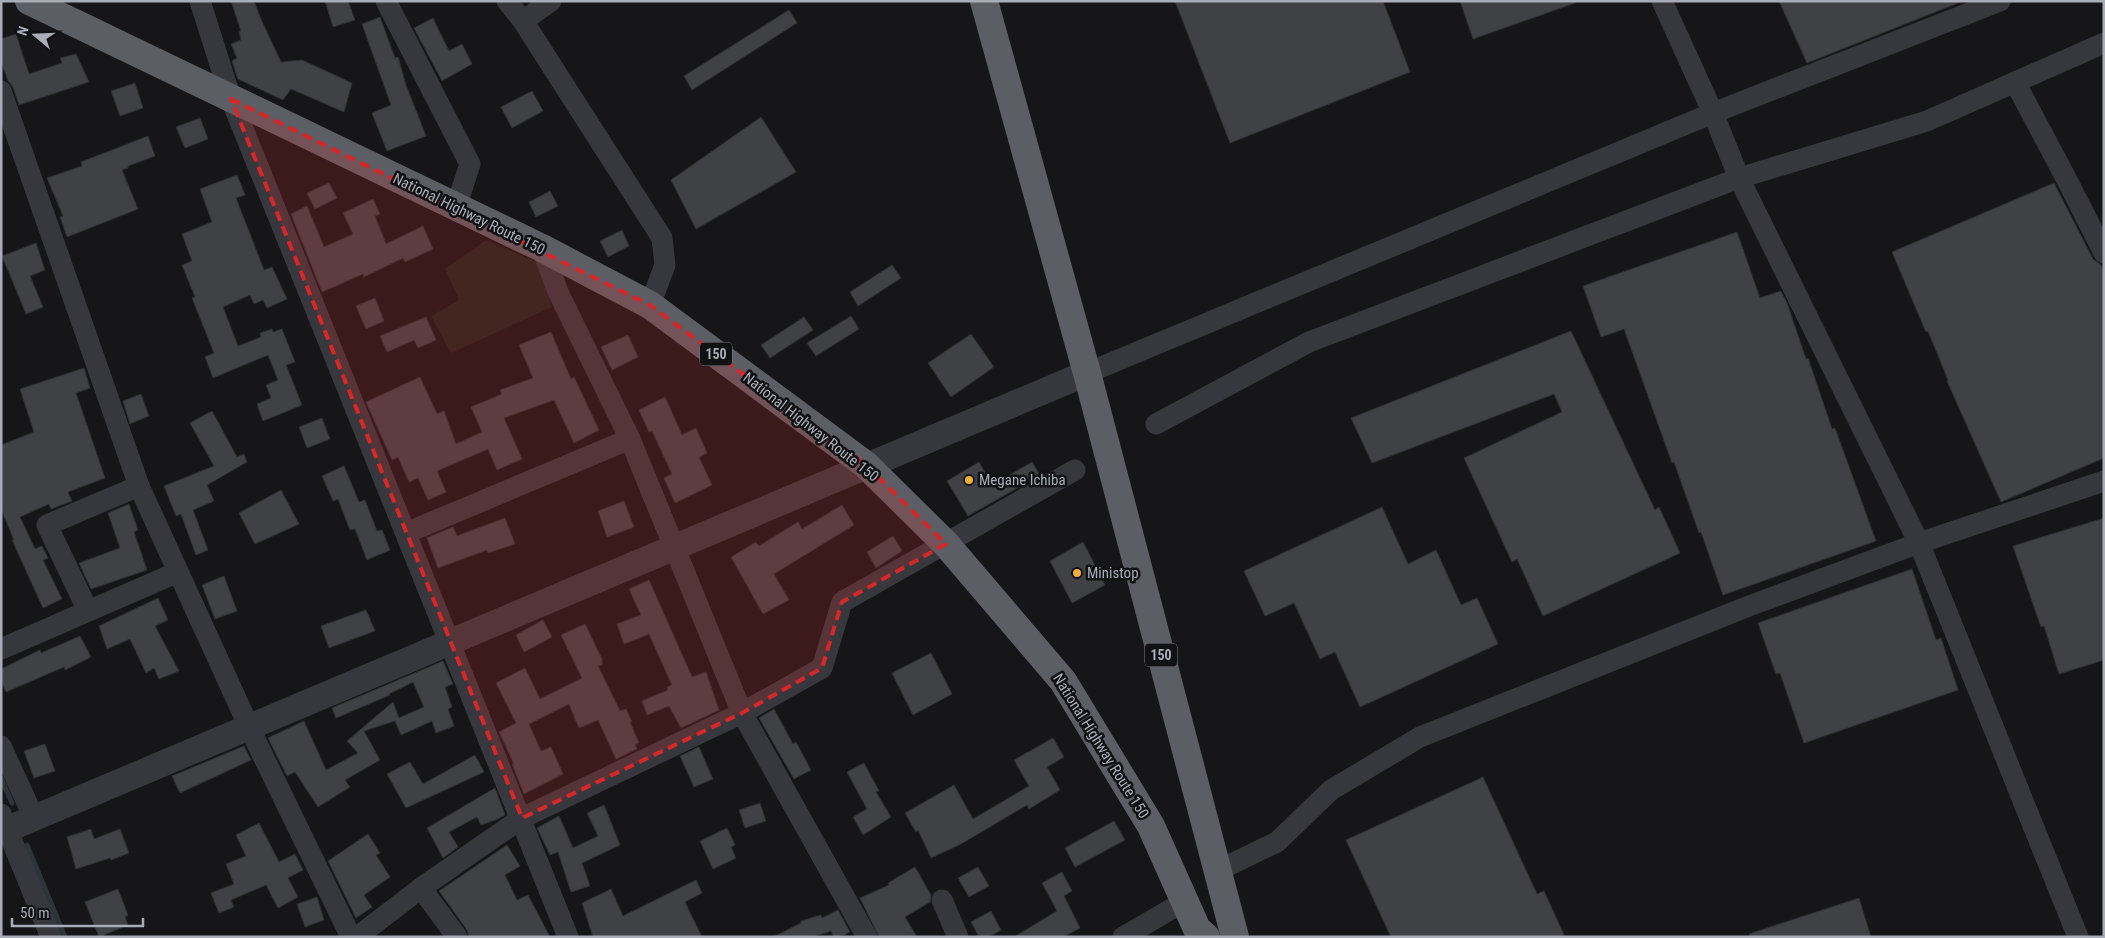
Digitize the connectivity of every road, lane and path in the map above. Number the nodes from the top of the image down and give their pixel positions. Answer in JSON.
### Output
{"nodes":[{"id":1,"x":29,"y":1,"type":"edge"},
{"id":2,"x":200,"y":1,"type":"edge"},
{"id":3,"x":386,"y":1,"type":"edge"},
{"id":4,"x":507,"y":1,"type":"edge"},
{"id":5,"x":551,"y":1,"type":"edge"},
{"id":6,"x":984,"y":1,"type":"edge"},
{"id":7,"x":1662,"y":1,"type":"edge"},
{"id":8,"x":2000,"y":1,"type":"edge"},
{"id":9,"x":523,"y":21,"type":"junction"},
{"id":10,"x":2104,"y":43,"type":"edge"},
{"id":11,"x":2015,"y":82,"type":"junction"},
{"id":12,"x":1,"y":91,"type":"edge"},
{"id":13,"x":231,"y":99,"type":"junction"},
{"id":14,"x":1713,"y":113,"type":"junction"},
{"id":15,"x":1739,"y":178,"type":"junction"},
{"id":16,"x":456,"y":207,"type":"junction"},
{"id":17,"x":542,"y":248,"type":"junction"},
{"id":18,"x":2104,"y":254,"type":"edge"},
{"id":19,"x":650,"y":305,"type":"junction"},
{"id":20,"x":1087,"y":373,"type":"junction"},
{"id":21,"x":1156,"y":424,"type":"dead end"},
{"id":22,"x":630,"y":439,"type":"junction"},
{"id":23,"x":866,"y":465,"type":"junction"},
{"id":24,"x":1075,"y":470,"type":"dead end"},
{"id":25,"x":2104,"y":481,"type":"edge"},
{"id":26,"x":139,"y":486,"type":"junction"},
{"id":27,"x":406,"y":533,"type":"junction"},
{"id":28,"x":1919,"y":543,"type":"junction"},
{"id":29,"x":946,"y":544,"type":"junction"},
{"id":30,"x":673,"y":547,"type":"junction"},
{"id":31,"x":178,"y":572,"type":"junction"},
{"id":32,"x":88,"y":611,"type":"junction"},
{"id":33,"x":450,"y":641,"type":"junction"},
{"id":34,"x":1,"y":649,"type":"edge"},
{"id":35,"x":742,"y":713,"type":"junction"},
{"id":36,"x":249,"y":727,"type":"junction"},
{"id":37,"x":1,"y":746,"type":"edge"},
{"id":38,"x":34,"y":818,"type":"junction"},
{"id":39,"x":522,"y":818,"type":"junction"},
{"id":40,"x":3,"y":825,"type":"edge"},
{"id":41,"x":1217,"y":871,"type":"junction"},
{"id":42,"x":422,"y":888,"type":"junction"},
{"id":43,"x":942,"y":900,"type":"dead end"},
{"id":44,"x":1185,"y":901,"type":"junction"},
{"id":45,"x":51,"y":937,"type":"edge"},
{"id":46,"x":351,"y":937,"type":"edge"},
{"id":47,"x":357,"y":937,"type":"edge"},
{"id":48,"x":457,"y":937,"type":"edge"},
{"id":49,"x":568,"y":937,"type":"edge"},
{"id":50,"x":867,"y":937,"type":"edge"},
{"id":51,"x":958,"y":937,"type":"edge"},
{"id":52,"x":1123,"y":937,"type":"edge"},
{"id":53,"x":1206,"y":937,"type":"edge"},
{"id":54,"x":1234,"y":937,"type":"edge"},
{"id":55,"x":2078,"y":937,"type":"edge"}],
"edges":[{"from":1,"to":13,"type":"highway","name":"National Highway Route 150","number":"150"},
{"from":2,"to":13,"type":"street"},
{"from":3,"to":16,"type":"street"},
{"from":4,"to":9,"type":"street"},
{"from":5,"to":9,"type":"street"},
{"from":6,"to":20,"type":"highway","number":"150"},
{"from":7,"to":14,"type":"street"},
{"from":8,"to":14,"type":"street"},
{"from":9,"to":19,"type":"street"},
{"from":10,"to":11,"type":"street"},
{"from":11,"to":15,"type":"street"},
{"from":11,"to":18,"type":"street"},
{"from":12,"to":26,"type":"street"},
{"from":13,"to":16,"type":"highway","name":"National Highway Route 150","number":"150"},
{"from":13,"to":27,"type":"street"},
{"from":14,"to":15,"type":"street"},
{"from":14,"to":20,"type":"street"},
{"from":15,"to":21,"type":"street"},
{"from":15,"to":28,"type":"street"},
{"from":16,"to":17,"type":"highway","name":"National Highway Route 150","number":"150"},
{"from":17,"to":19,"type":"highway","name":"National Highway Route 150","number":"150"},
{"from":17,"to":22,"type":"street"},
{"from":19,"to":23,"type":"highway","name":"National Highway Route 150","number":"150"},
{"from":20,"to":23,"type":"street"},
{"from":20,"to":41,"type":"highway","number":"150"},
{"from":22,"to":27,"type":"street"},
{"from":22,"to":30,"type":"street"},
{"from":23,"to":29,"type":"highway","name":"National Highway Route 150","number":"150"},
{"from":23,"to":30,"type":"street"},
{"from":24,"to":29,"type":"street"},
{"from":25,"to":28,"type":"street"},
{"from":26,"to":31,"type":"street"},
{"from":26,"to":32,"type":"street"},
{"from":27,"to":33,"type":"street"},
{"from":28,"to":41,"type":"street"},
{"from":28,"to":55,"type":"street"},
{"from":29,"to":35,"type":"street"},
{"from":29,"to":44,"type":"highway","name":"National Highway Route 150","number":"150"},
{"from":30,"to":33,"type":"street"},
{"from":30,"to":35,"type":"street"},
{"from":31,"to":32,"type":"street"},
{"from":31,"to":36,"type":"street"},
{"from":32,"to":34,"type":"street"},
{"from":33,"to":36,"type":"street"},
{"from":33,"to":39,"type":"street"},
{"from":35,"to":39,"type":"street"},
{"from":35,"to":50,"type":"street"},
{"from":36,"to":38,"type":"street"},
{"from":36,"to":46,"type":"street"},
{"from":37,"to":38,"type":"street"},
{"from":38,"to":40,"type":"street"},
{"from":39,"to":42,"type":"street"},
{"from":39,"to":49,"type":"street"},
{"from":40,"to":45,"type":"street"},
{"from":41,"to":54,"type":"highway","number":"150"},
{"from":42,"to":47,"type":"street"},
{"from":42,"to":48,"type":"street"},
{"from":43,"to":51,"type":"street"},
{"from":44,"to":52,"type":"street"},
{"from":44,"to":53,"type":"highway","name":"National Highway Route 150","number":"150"}]}
